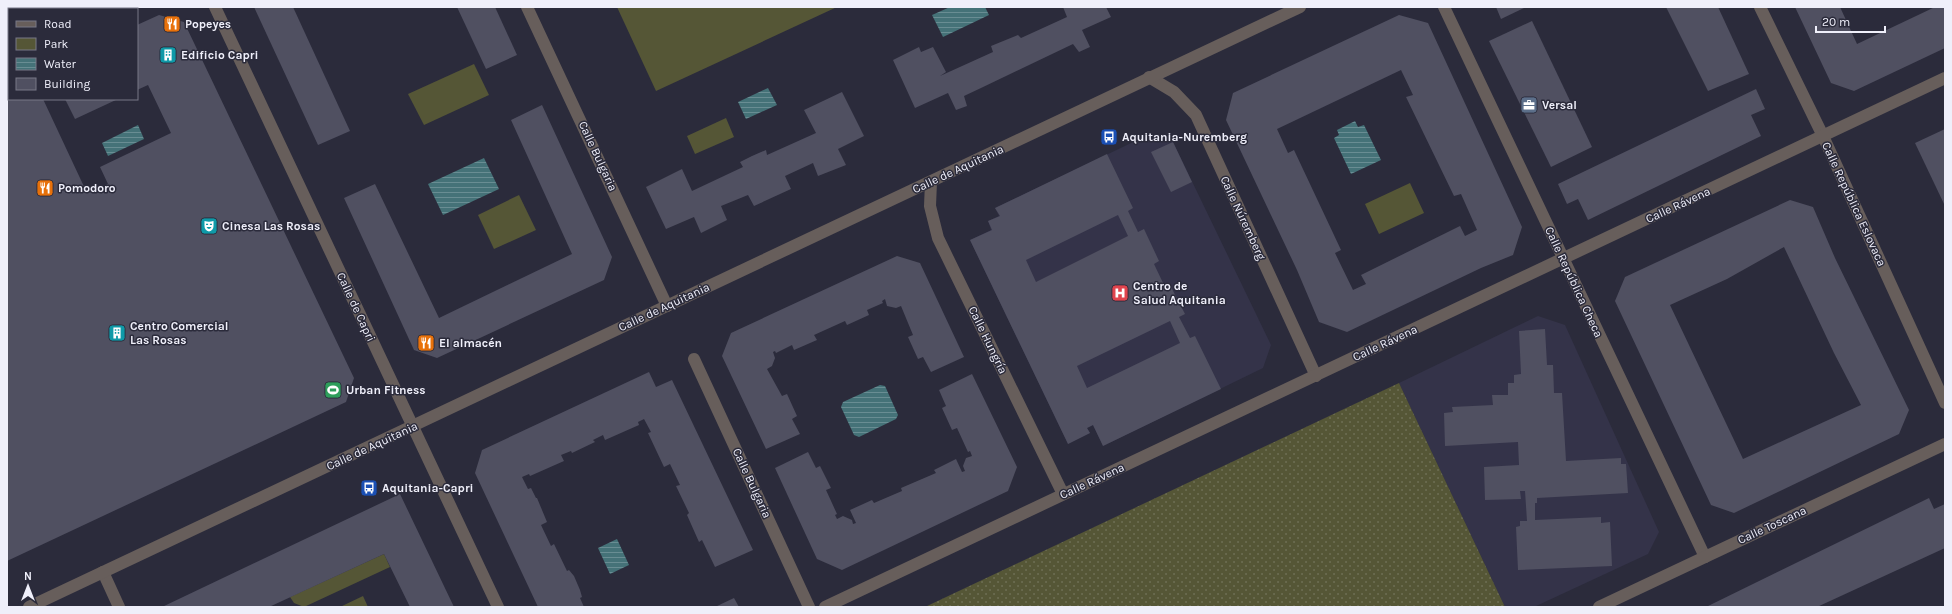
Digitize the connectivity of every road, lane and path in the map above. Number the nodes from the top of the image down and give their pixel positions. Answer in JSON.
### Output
{"nodes":[{"id":1,"x":215,"y":7,"type":"edge"},
{"id":2,"x":527,"y":7,"type":"edge"},
{"id":3,"x":1300,"y":7,"type":"edge"},
{"id":4,"x":1444,"y":7,"type":"edge"},
{"id":5,"x":1760,"y":7,"type":"edge"},
{"id":6,"x":1149,"y":77,"type":"junction"},
{"id":7,"x":1945,"y":78,"type":"edge"},
{"id":8,"x":1823,"y":136,"type":"junction"},
{"id":9,"x":932,"y":182,"type":"junction"},
{"id":10,"x":1563,"y":259,"type":"junction"},
{"id":11,"x":667,"y":306,"type":"junction"},
{"id":12,"x":694,"y":360,"type":"dead end"},
{"id":13,"x":1316,"y":376,"type":"junction"},
{"id":14,"x":1945,"y":403,"type":"edge"},
{"id":15,"x":412,"y":427,"type":"junction"},
{"id":16,"x":1945,"y":444,"type":"edge"},
{"id":17,"x":1063,"y":494,"type":"junction"},
{"id":18,"x":1705,"y":557,"type":"junction"},
{"id":19,"x":103,"y":572,"type":"junction"},
{"id":20,"x":29,"y":607,"type":"edge"},
{"id":21,"x":119,"y":607,"type":"edge"},
{"id":22,"x":498,"y":607,"type":"edge"},
{"id":23,"x":809,"y":607,"type":"edge"},
{"id":24,"x":825,"y":607,"type":"edge"},
{"id":25,"x":1599,"y":607,"type":"edge"}],
"edges":[{"from":1,"to":15,"type":"street","name":"Calle de Capri"},
{"from":2,"to":11,"type":"street","name":"Calle Bulgaria"},
{"from":3,"to":6,"type":"street","name":"Calle de Aquitania"},
{"from":4,"to":10,"type":"street","name":"Calle República Checa"},
{"from":5,"to":8,"type":"street","name":"Calle República Eslovaca"},
{"from":6,"to":9,"type":"street","name":"Calle de Aquitania"},
{"from":6,"to":13,"type":"street","name":"Calle Núremberg"},
{"from":7,"to":8,"type":"street","name":"Calle Rávena"},
{"from":8,"to":10,"type":"street","name":"Calle Rávena"},
{"from":8,"to":14,"type":"street","name":"Calle República Eslovaca"},
{"from":9,"to":11,"type":"street","name":"Calle de Aquitania"},
{"from":9,"to":17,"type":"street","name":"Calle Hungría"},
{"from":10,"to":13,"type":"street","name":"Calle Rávena"},
{"from":10,"to":18,"type":"street","name":"Calle República Checa"},
{"from":11,"to":15,"type":"street","name":"Calle de Aquitania"},
{"from":12,"to":23,"type":"street","name":"Calle Bulgaria"},
{"from":13,"to":17,"type":"street","name":"Calle Rávena"},
{"from":15,"to":19,"type":"street","name":"Calle de Aquitania"},
{"from":15,"to":22,"type":"street","name":"Calle de Capri"},
{"from":16,"to":18,"type":"street","name":"Calle Toscana"},
{"from":17,"to":24,"type":"street","name":"Calle Rávena"},
{"from":18,"to":25,"type":"street","name":"Calle Toscana"},
{"from":19,"to":20,"type":"street","name":"Calle de Aquitania"},
{"from":19,"to":21,"type":"street"}]}
